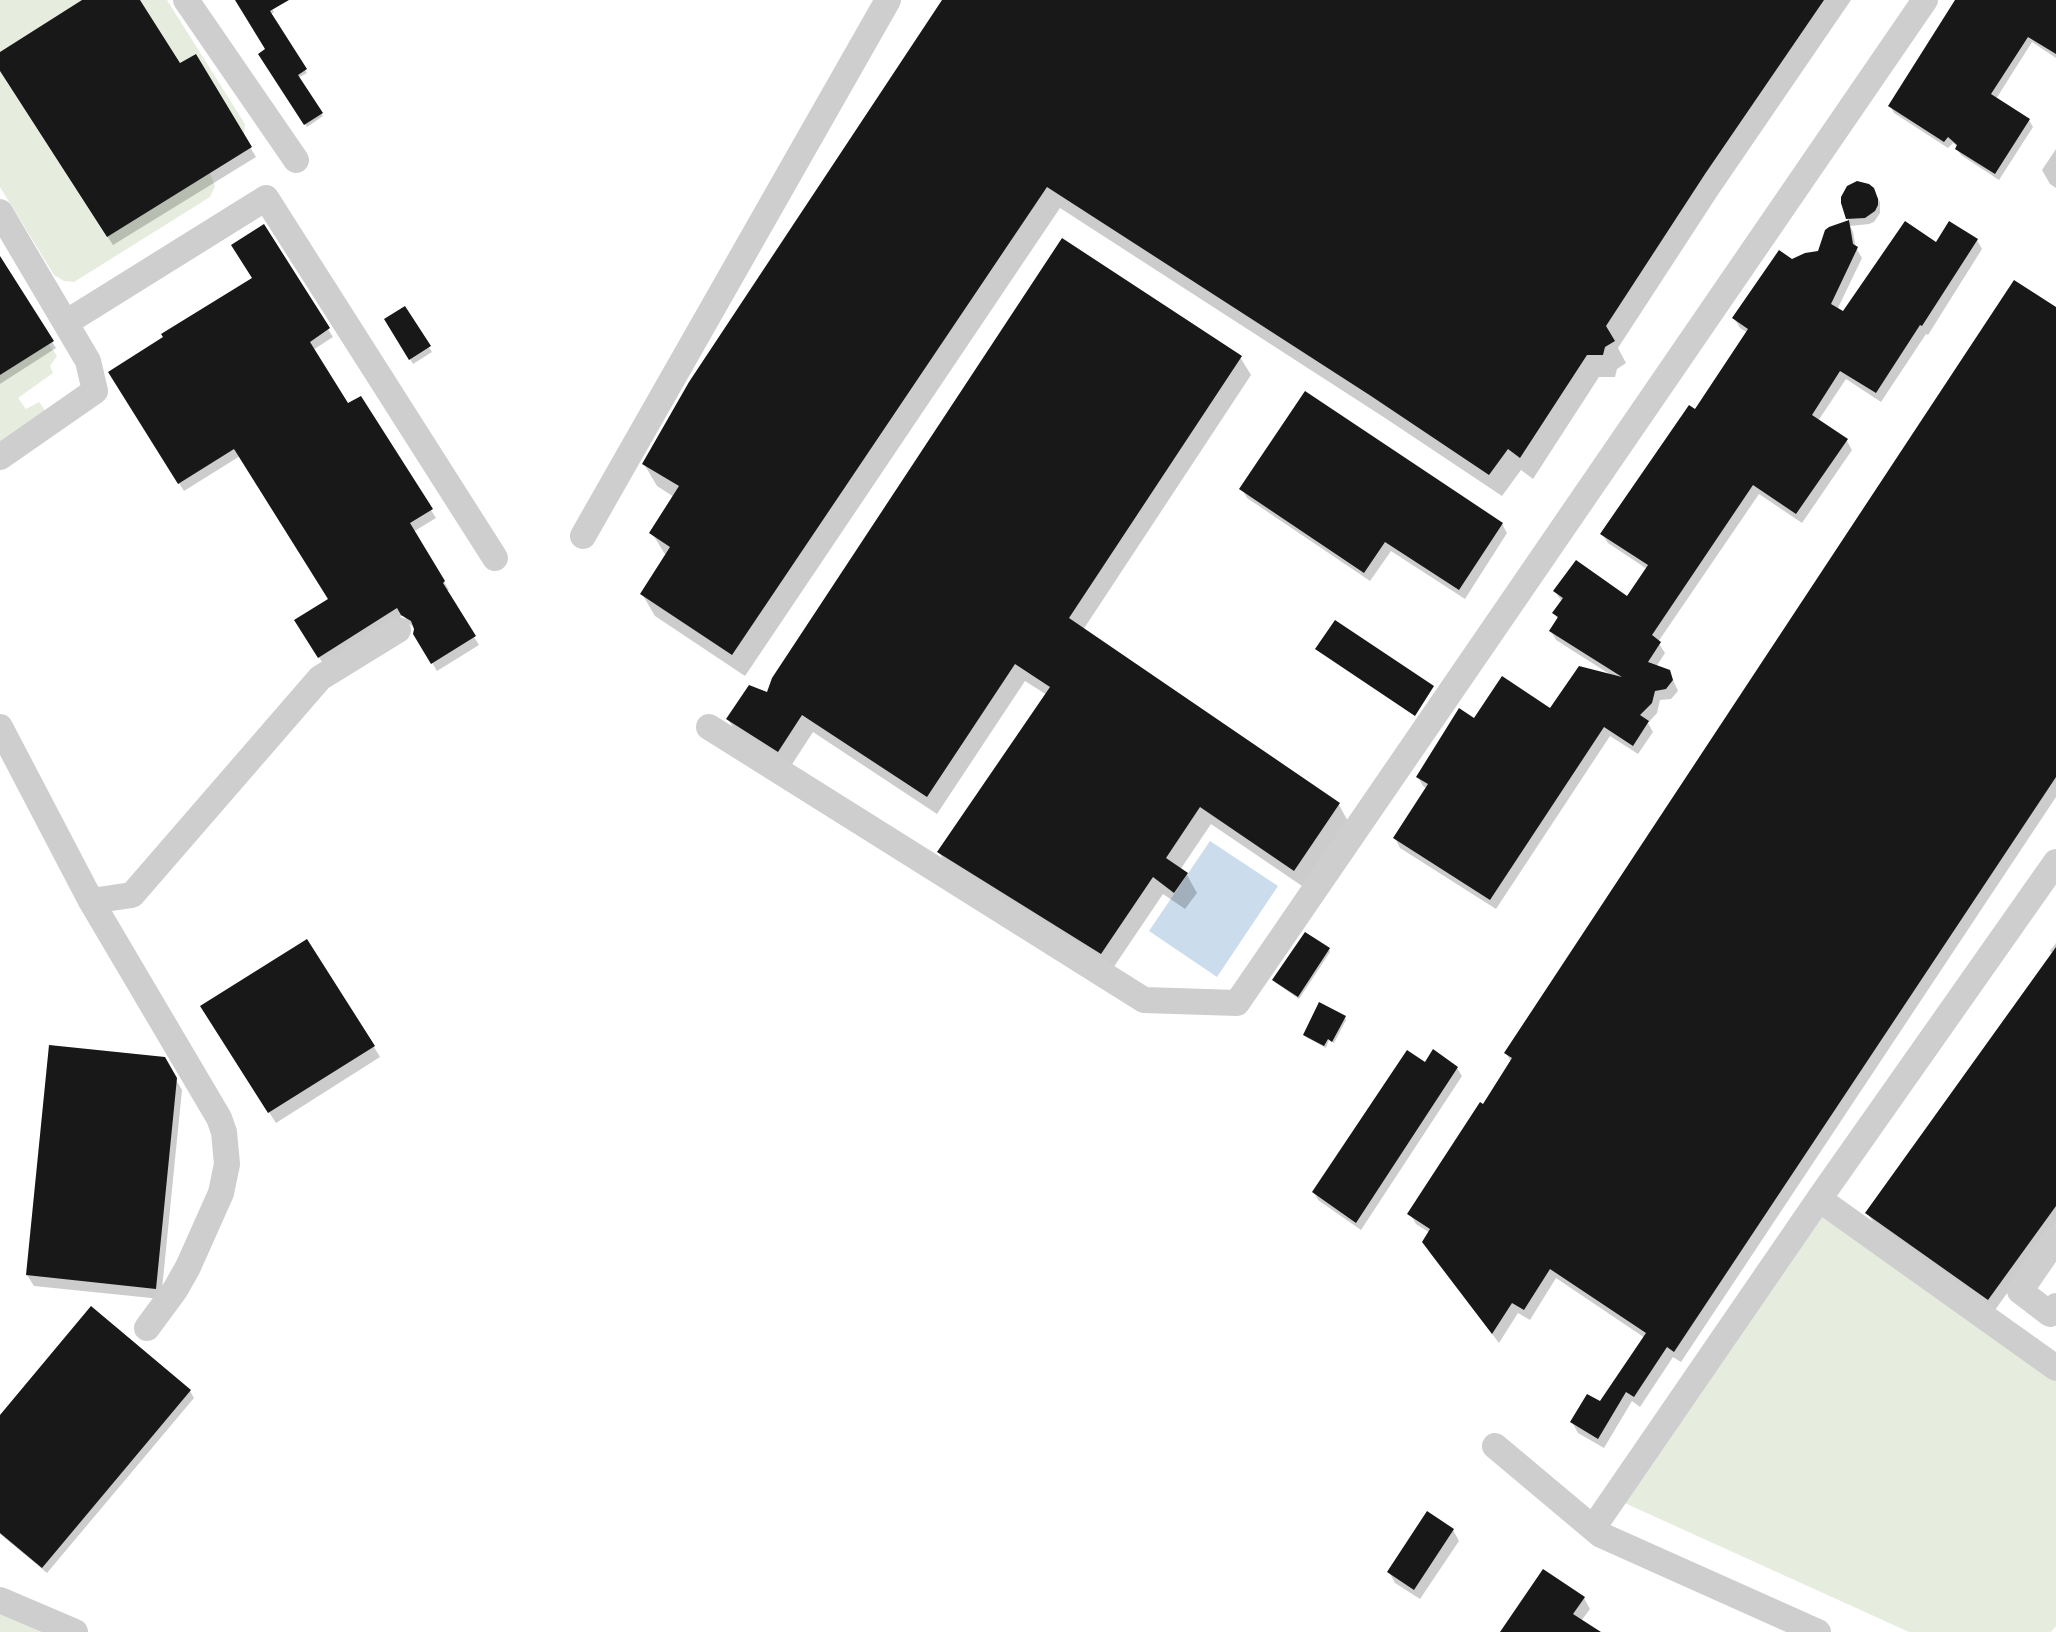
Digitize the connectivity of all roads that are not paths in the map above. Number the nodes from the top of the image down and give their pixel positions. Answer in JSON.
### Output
{"nodes":[{"id":1,"x":888,"y":0,"type":"edge"},
{"id":2,"x":1925,"y":0,"type":"edge"},
{"id":3,"x":198,"y":4,"type":"edge"},
{"id":4,"x":296,"y":160,"type":"dead end"},
{"id":5,"x":0,"y":212,"type":"edge"},
{"id":6,"x":66,"y":322,"type":"junction"},
{"id":7,"x":0,"y":457,"type":"edge"},
{"id":8,"x":583,"y":536,"type":"dead end"},
{"id":9,"x":495,"y":558,"type":"dead end"},
{"id":10,"x":398,"y":630,"type":"dead end"},
{"id":11,"x":0,"y":727,"type":"edge"},
{"id":12,"x":709,"y":727,"type":"dead end"},
{"id":13,"x":2056,"y":862,"type":"edge"},
{"id":14,"x":91,"y":901,"type":"junction"},
{"id":15,"x":1819,"y":1199,"type":"junction"},
{"id":16,"x":2056,"y":1239,"type":"edge"},
{"id":17,"x":2056,"y":1306,"type":"edge"},
{"id":18,"x":147,"y":1328,"type":"dead end"},
{"id":19,"x":2056,"y":1368,"type":"edge"},
{"id":20,"x":1495,"y":1446,"type":"dead end"},
{"id":21,"x":1592,"y":1528,"type":"junction"},
{"id":22,"x":0,"y":1600,"type":"edge"},
{"id":23,"x":75,"y":1632,"type":"edge"},
{"id":24,"x":1818,"y":1632,"type":"edge"}],
"edges":[{"from":1,"to":8,"type":"street"},
{"from":2,"to":12,"type":"street"},
{"from":3,"to":4,"type":"street"},
{"from":5,"to":6,"type":"street"},
{"from":6,"to":7,"type":"street"},
{"from":6,"to":9,"type":"street"},
{"from":10,"to":14,"type":"street"},
{"from":11,"to":14,"type":"street"},
{"from":13,"to":15,"type":"street"},
{"from":14,"to":18,"type":"street"},
{"from":15,"to":19,"type":"street"},
{"from":15,"to":21,"type":"street"},
{"from":16,"to":17,"type":"street"},
{"from":20,"to":21,"type":"street"},
{"from":21,"to":24,"type":"street"},
{"from":22,"to":23,"type":"street"}]}
